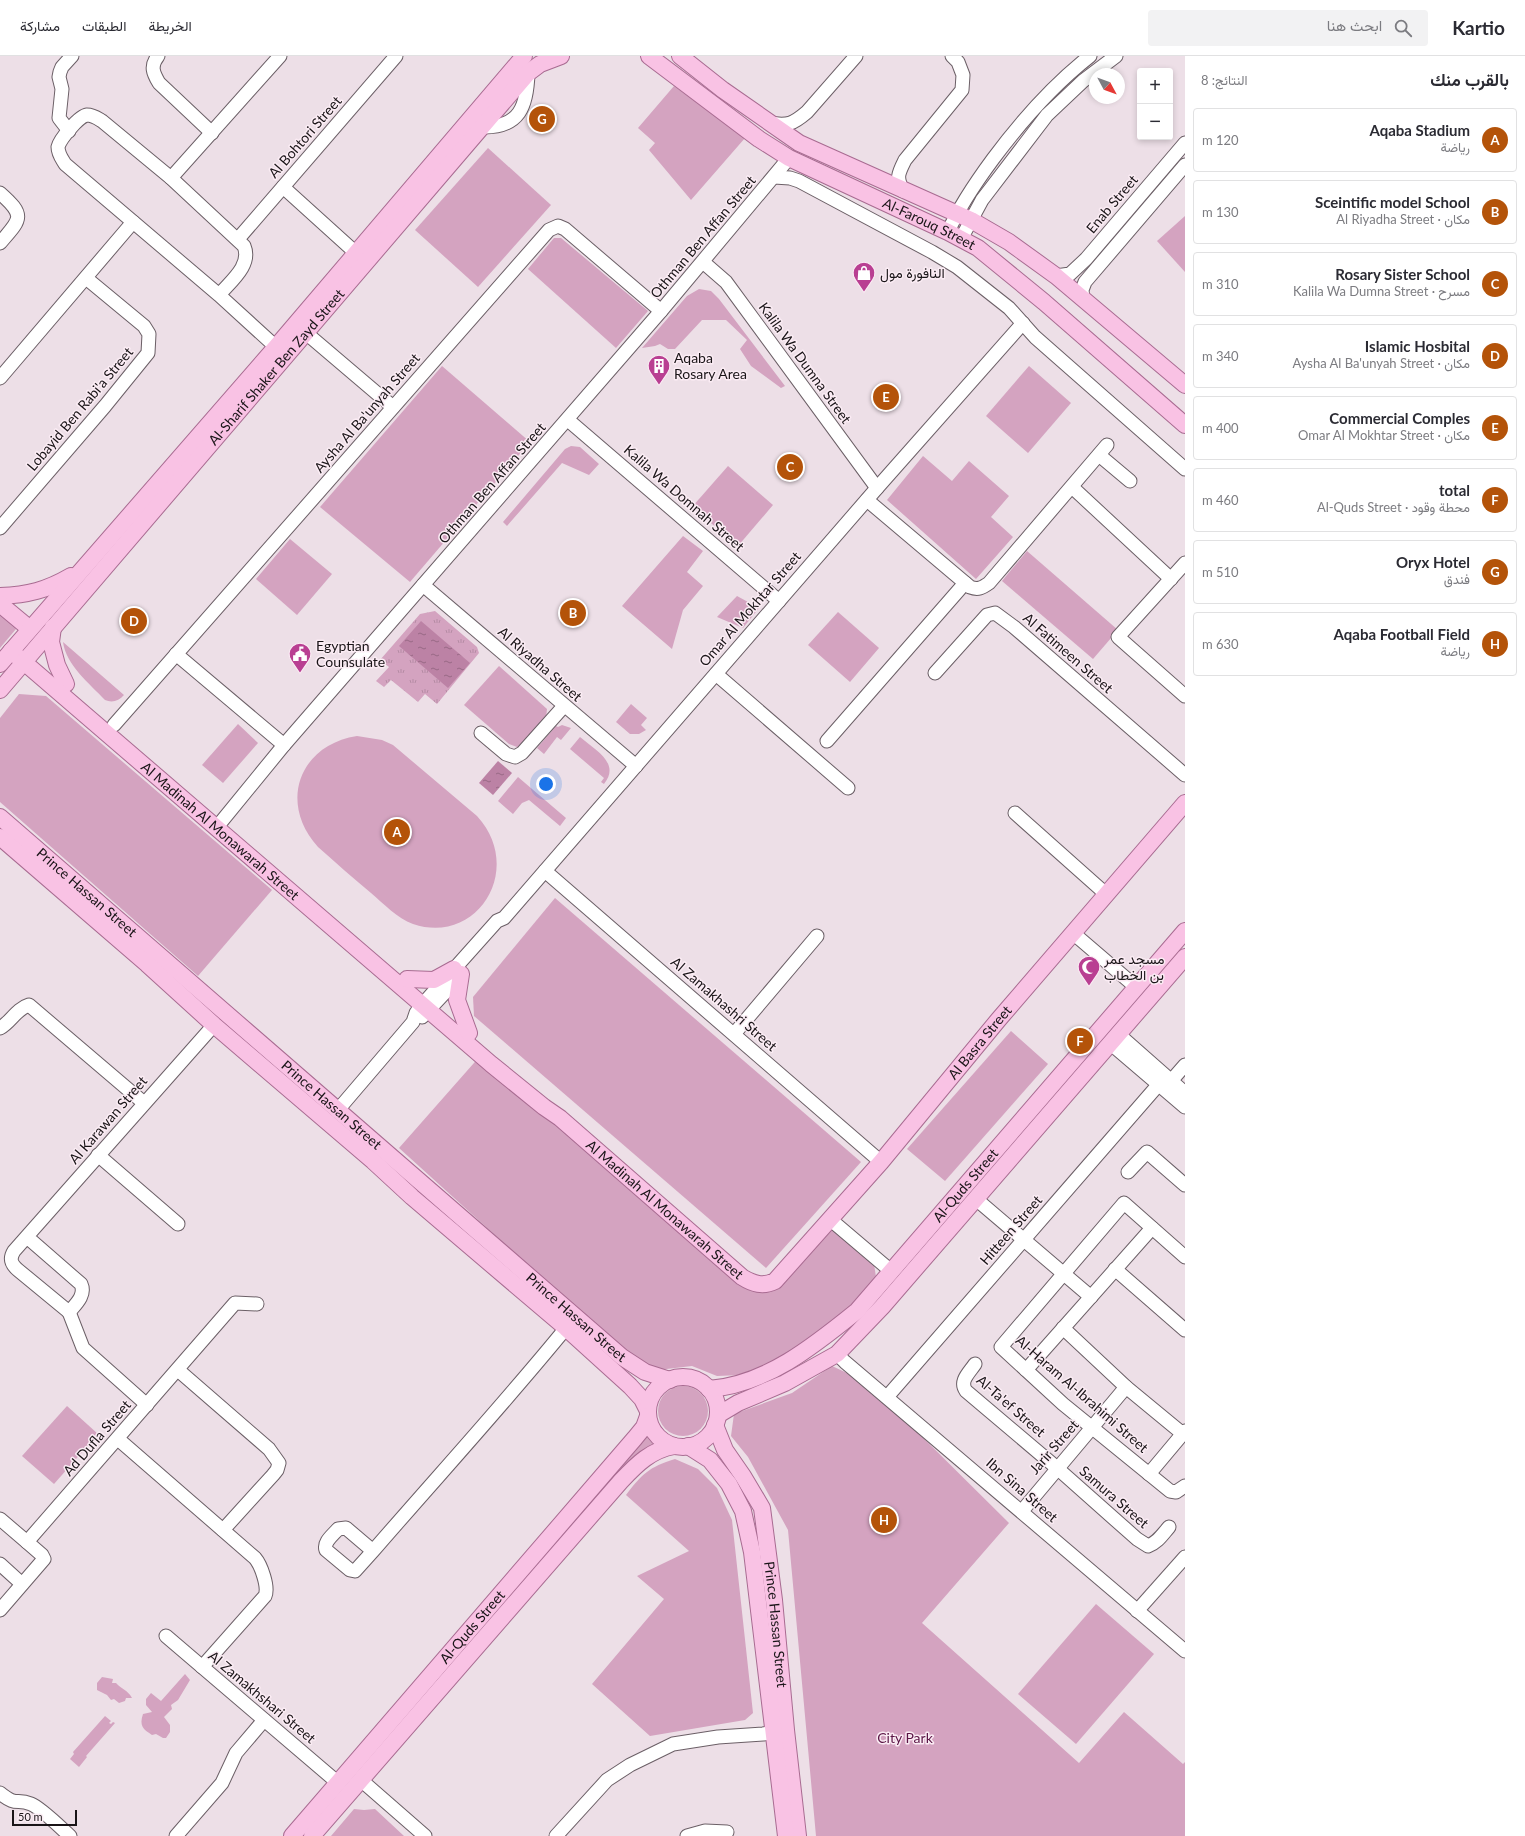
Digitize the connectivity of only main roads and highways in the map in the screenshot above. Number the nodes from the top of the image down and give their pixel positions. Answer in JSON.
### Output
{"nodes":[{"id":1,"x":524,"y":56,"type":"edge"},
{"id":2,"x":561,"y":56,"type":"edge"},
{"id":3,"x":680,"y":56,"type":"edge"},
{"id":4,"x":648,"y":57,"type":"edge"},
{"id":5,"x":412,"y":197,"type":"junction"},
{"id":6,"x":1185,"y":385,"type":"edge"},
{"id":7,"x":220,"y":421,"type":"junction"},
{"id":8,"x":1185,"y":425,"type":"edge"},
{"id":9,"x":82,"y":570,"type":"junction"},
{"id":10,"x":0,"y":596,"type":"edge"},
{"id":11,"x":0,"y":604,"type":"edge"},
{"id":12,"x":53,"y":627,"type":"junction"},
{"id":13,"x":30,"y":629,"type":"junction"},
{"id":14,"x":20,"y":652,"type":"junction"},
{"id":15,"x":0,"y":664,"type":"edge"},
{"id":16,"x":3,"y":686,"type":"edge"},
{"id":17,"x":61,"y":686,"type":"junction"},
{"id":18,"x":1185,"y":803,"type":"edge"},
{"id":19,"x":0,"y":817,"type":"edge"},
{"id":20,"x":220,"y":824,"type":"junction"},
{"id":21,"x":0,"y":837,"type":"edge"},
{"id":22,"x":1184,"y":936,"type":"edge"},
{"id":23,"x":1168,"y":951,"type":"junction"},
{"id":24,"x":149,"y":957,"type":"junction"},
{"id":25,"x":1183,"y":960,"type":"edge"},
{"id":26,"x":407,"y":979,"type":"junction"},
{"id":27,"x":429,"y":1004,"type":"junction"},
{"id":28,"x":469,"y":1033,"type":"junction"},
{"id":29,"x":1029,"y":1112,"type":"junction"},
{"id":30,"x":560,"y":1118,"type":"junction"},
{"id":31,"x":1043,"y":1121,"type":"junction"},
{"id":32,"x":1016,"y":1127,"type":"junction"},
{"id":33,"x":1027,"y":1139,"type":"junction"},
{"id":34,"x":410,"y":1184,"type":"junction"},
{"id":35,"x":775,"y":1281,"type":"joint"},
{"id":36,"x":670,"y":1380,"type":"junction"},
{"id":37,"x":709,"y":1388,"type":"junction"},
{"id":38,"x":648,"y":1413,"type":"junction"},
{"id":39,"x":716,"y":1420,"type":"junction"},
{"id":40,"x":681,"y":1446,"type":"junction"},
{"id":41,"x":471,"y":1629,"type":"junction"},
{"id":42,"x":484,"y":1640,"type":"junction"},
{"id":43,"x":780,"y":1732,"type":"junction"},
{"id":44,"x":292,"y":1836,"type":"edge"},
{"id":45,"x":312,"y":1836,"type":"edge"},
{"id":46,"x":786,"y":1836,"type":"edge"},
{"id":47,"x":798,"y":1836,"type":"edge"}],
"edges":[{"from":1,"to":5,"type":"main road","name":"Al-Sharif Shaker Ben Zayd Street"},
{"from":2,"to":5,"type":"main road","name":"Al-Sharif Shaker Ben Zayd Street"},
{"from":3,"to":6,"type":"main road","name":"Al-Farouq Street"},
{"from":4,"to":8,"type":"main road","name":"Al-Farouq Street"},
{"from":5,"to":7,"type":"main road","name":"Al-Sharif Shaker Ben Zayd Street"},
{"from":5,"to":7,"type":"main road","name":"Al-Sharif Shaker Ben Zayd Street"},
{"from":7,"to":9,"type":"main road","name":"Al-Sharif Shaker Ben Zayd Street"},
{"from":7,"to":12,"type":"main road","name":"Al-Sharif Shaker Ben Zayd Street"},
{"from":9,"to":10,"type":"main road"},
{"from":9,"to":13,"type":"main road","name":"Al-Sharif Shaker Ben Zayd Street"},
{"from":11,"to":13,"type":"main road"},
{"from":12,"to":14,"type":"main road","name":"Al-Sharif Shaker Ben Zayd Street"},
{"from":12,"to":17,"type":"main road"},
{"from":13,"to":14,"type":"main road","name":"Al-Sharif Shaker Ben Zayd Street"},
{"from":14,"to":15,"type":"main road","name":"Al-Sharif Shaker Ben Zayd Street"},
{"from":14,"to":16,"type":"main road","name":"Al-Sharif Shaker Ben Zayd Street"},
{"from":14,"to":17,"type":"main road","name":"Al Madinah Al Monawarah Street"},
{"from":16,"to":17,"type":"main road"},
{"from":17,"to":20,"type":"main road","name":"Al Madinah Al Monawarah Street"},
{"from":17,"to":20,"type":"main road","name":"Al Madinah Al Monawarah Street"},
{"from":18,"to":35,"type":"main road","name":"Al Basra Street"},
{"from":19,"to":24,"type":"main road","name":"Prince Hassan Street"},
{"from":20,"to":26,"type":"main road","name":"Al Madinah Al Monawarah Street"},
{"from":20,"to":27,"type":"main road","name":"Al Madinah Al Monawarah Street"},
{"from":21,"to":24,"type":"main road","name":"Prince Hassan Street"},
{"from":22,"to":23,"type":"main road","name":"Al-Quds Street"},
{"from":23,"to":25,"type":"main road"},
{"from":23,"to":29,"type":"main road","name":"Al-Quds Street"},
{"from":24,"to":34,"type":"main road","name":"Prince Hassan Street"},
{"from":24,"to":34,"type":"main road","name":"Prince Hassan Street"},
{"from":25,"to":31,"type":"main road","name":"Al-Quds Street"},
{"from":26,"to":27,"type":"main road","name":"Al Madinah Al Monawarah Street"},
{"from":26,"to":28,"type":"main road"},
{"from":27,"to":28,"type":"main road"},
{"from":27,"to":30,"type":"main road"},
{"from":28,"to":30,"type":"main road"},
{"from":29,"to":31,"type":"main road"},
{"from":29,"to":32,"type":"main road","name":"Al-Quds Street"},
{"from":30,"to":35,"type":"main road","name":"Al Madinah Al Monawarah Street"},
{"from":31,"to":33,"type":"main road","name":"Al-Quds Street"},
{"from":32,"to":33,"type":"main road"},
{"from":32,"to":37,"type":"main road","name":"Al-Quds Street"},
{"from":33,"to":39,"type":"main road","name":"Al-Quds Street"},
{"from":34,"to":36,"type":"main road","name":"Prince Hassan Street"},
{"from":34,"to":38,"type":"main road","name":"Prince Hassan Street"},
{"from":36,"to":37,"type":"main road"},
{"from":36,"to":38,"type":"main road"},
{"from":37,"to":39,"type":"main road"},
{"from":38,"to":40,"type":"main road"},
{"from":38,"to":41,"type":"main road","name":"Al-Quds Street"},
{"from":39,"to":40,"type":"main road"},
{"from":39,"to":43,"type":"main road","name":"Prince Hassan Street"},
{"from":40,"to":42,"type":"main road","name":"Al-Quds Street"},
{"from":40,"to":43,"type":"main road","name":"Prince Hassan Street"},
{"from":41,"to":42,"type":"main road"},
{"from":41,"to":44,"type":"main road","name":"Al-Quds Street"},
{"from":42,"to":45,"type":"main road","name":"Al-Quds Street"},
{"from":43,"to":46,"type":"main road","name":"Prince Hassan Street"},
{"from":43,"to":47,"type":"main road","name":"Prince Hassan Street"}]}
